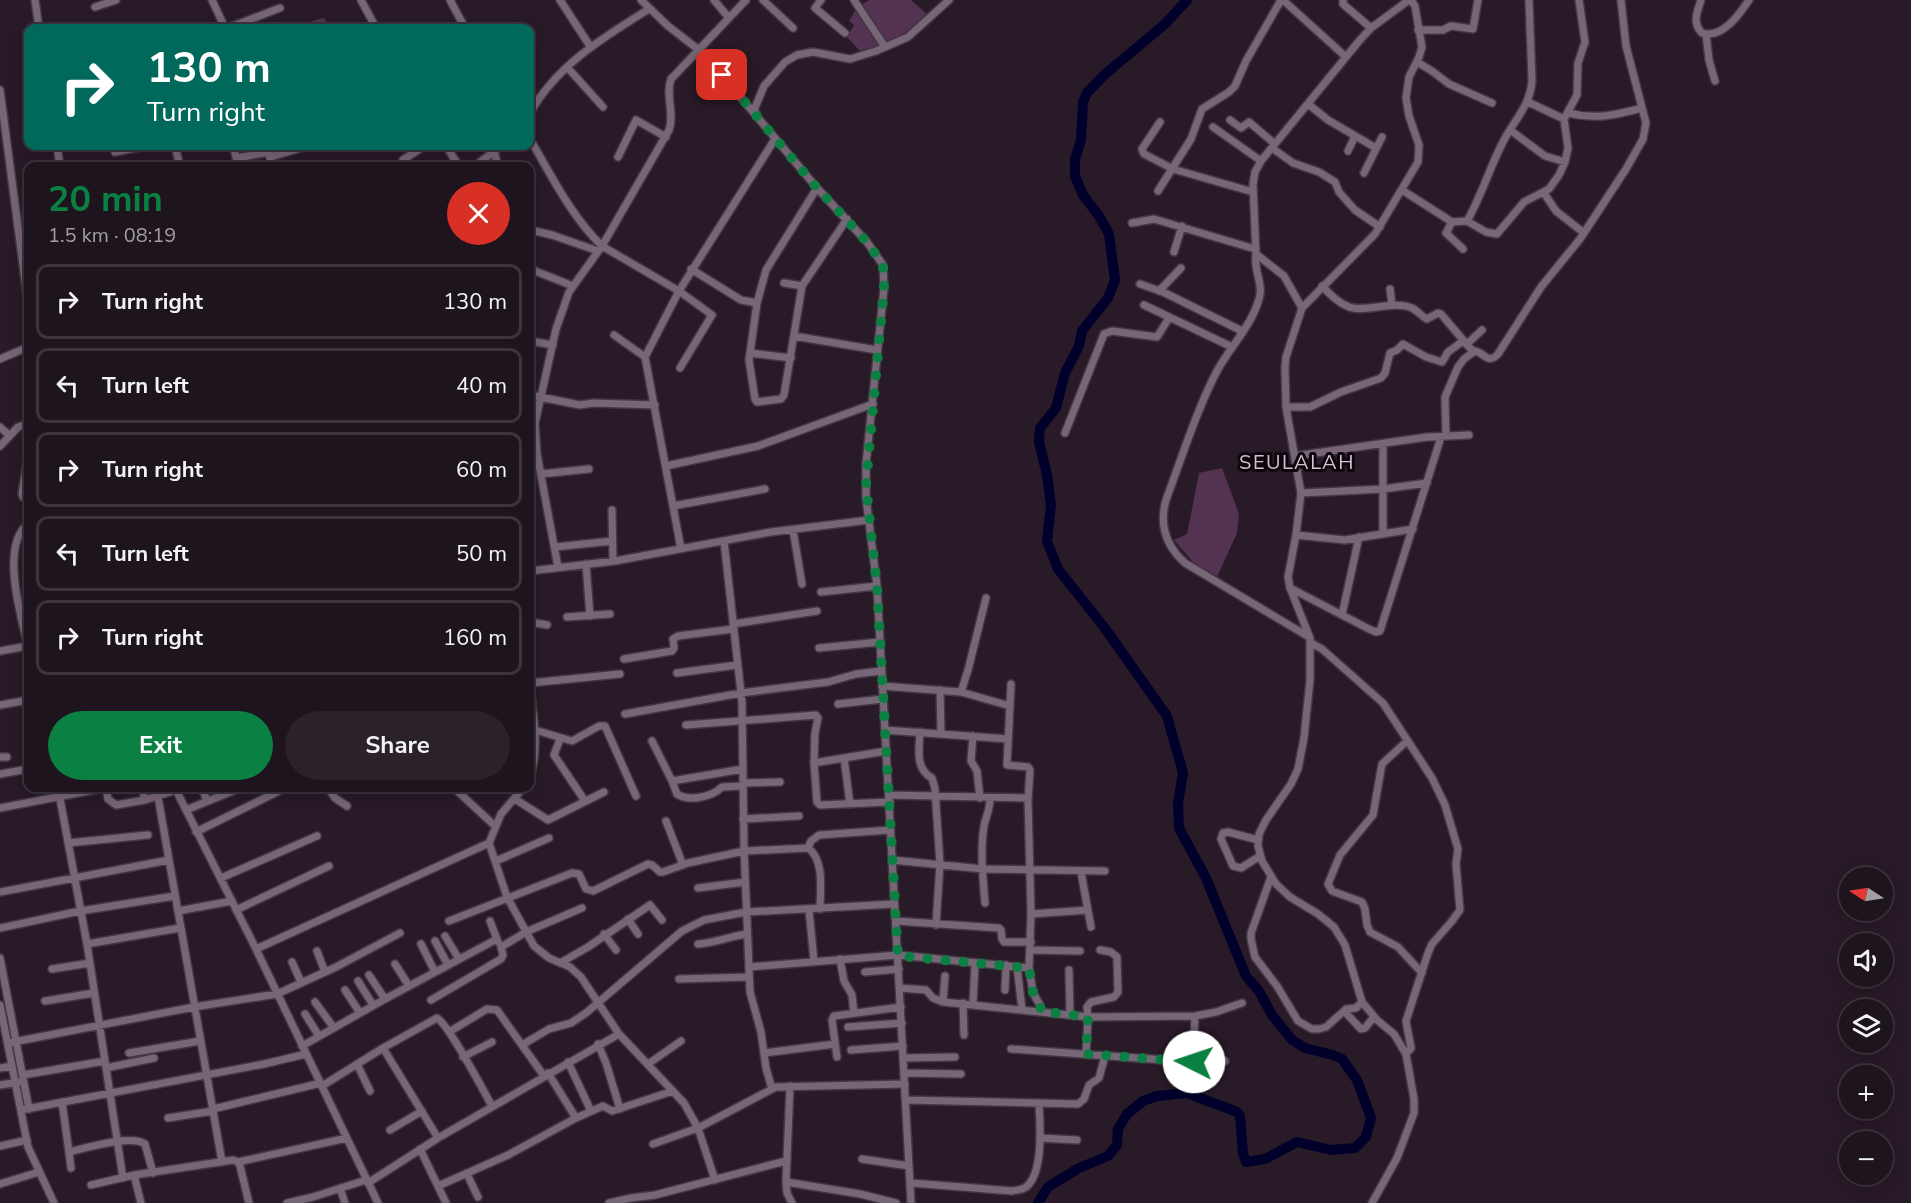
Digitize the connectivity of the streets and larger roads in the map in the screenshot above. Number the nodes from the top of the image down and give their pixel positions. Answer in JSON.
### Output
{"nodes":[{"id":1,"x":34,"y":0,"type":"edge"},
{"id":2,"x":116,"y":0,"type":"edge"},
{"id":3,"x":212,"y":0,"type":"edge"},
{"id":4,"x":361,"y":0,"type":"edge"},
{"id":5,"x":450,"y":0,"type":"edge"},
{"id":6,"x":560,"y":0,"type":"edge"},
{"id":7,"x":642,"y":0,"type":"edge"},
{"id":8,"x":714,"y":0,"type":"edge"},
{"id":9,"x":746,"y":0,"type":"edge"},
{"id":10,"x":763,"y":0,"type":"edge"},
{"id":11,"x":821,"y":0,"type":"edge"},
{"id":12,"x":854,"y":0,"type":"edge"},
{"id":13,"x":949,"y":0,"type":"edge"},
{"id":14,"x":1282,"y":0,"type":"edge"},
{"id":15,"x":1343,"y":0,"type":"edge"},
{"id":16,"x":1400,"y":0,"type":"edge"},
{"id":17,"x":1410,"y":0,"type":"edge"},
{"id":18,"x":1478,"y":0,"type":"edge"},
{"id":19,"x":1529,"y":0,"type":"edge"},
{"id":20,"x":1579,"y":0,"type":"edge"},
{"id":21,"x":1621,"y":0,"type":"edge"},
{"id":22,"x":1701,"y":0,"type":"edge"},
{"id":23,"x":1749,"y":0,"type":"edge"},
{"id":24,"x":95,"y":7,"type":"dead end"},
{"id":25,"x":280,"y":8,"type":"dead end"},
{"id":26,"x":1399,"y":8,"type":"junction"},
{"id":27,"x":649,"y":9,"type":"junction"},
{"id":28,"x":729,"y":18,"type":"junction"},
{"id":29,"x":38,"y":24,"type":"edge"},
{"id":30,"x":225,"y":24,"type":"edge"},
{"id":31,"x":238,"y":24,"type":"edge"},
{"id":32,"x":374,"y":24,"type":"edge"},
{"id":33,"x":463,"y":24,"type":"edge"},
{"id":34,"x":794,"y":28,"type":"dead end"},
{"id":35,"x":1371,"y":28,"type":"junction"},
{"id":36,"x":1418,"y":30,"type":"junction"},
{"id":37,"x":844,"y":33,"type":"dead end"},
{"id":38,"x":1706,"y":34,"type":"junction"},
{"id":39,"x":590,"y":46,"type":"junction"},
{"id":40,"x":885,"y":47,"type":"junction"},
{"id":41,"x":699,"y":50,"type":"junction"},
{"id":42,"x":1346,"y":57,"type":"junction"},
{"id":43,"x":1417,"y":62,"type":"junction"},
{"id":44,"x":567,"y":67,"type":"junction"},
{"id":45,"x":1715,"y":81,"type":"dead end"},
{"id":46,"x":0,"y":90,"type":"edge"},
{"id":47,"x":1528,"y":102,"type":"junction"},
{"id":48,"x":1492,"y":103,"type":"dead end"},
{"id":49,"x":1308,"y":104,"type":"junction"},
{"id":50,"x":534,"y":107,"type":"edge"},
{"id":51,"x":603,"y":107,"type":"dead end"},
{"id":52,"x":1642,"y":108,"type":"junction"},
{"id":53,"x":1566,"y":116,"type":"junction"},
{"id":54,"x":1230,"y":120,"type":"dead end"},
{"id":55,"x":759,"y":121,"type":"junction"},
{"id":56,"x":1160,"y":122,"type":"dead end"},
{"id":57,"x":1213,"y":127,"type":"dead end"},
{"id":58,"x":1510,"y":130,"type":"junction"},
{"id":59,"x":1355,"y":136,"type":"junction"},
{"id":60,"x":1382,"y":136,"type":"dead end"},
{"id":61,"x":666,"y":137,"type":"junction"},
{"id":62,"x":775,"y":139,"type":"junction"},
{"id":63,"x":534,"y":146,"type":"edge"},
{"id":64,"x":1273,"y":146,"type":"junction"},
{"id":65,"x":1376,"y":148,"type":"junction"},
{"id":66,"x":125,"y":150,"type":"edge"},
{"id":67,"x":234,"y":150,"type":"edge"},
{"id":68,"x":418,"y":150,"type":"edge"},
{"id":69,"x":495,"y":150,"type":"edge"},
{"id":70,"x":1348,"y":151,"type":"dead end"},
{"id":71,"x":115,"y":152,"type":"dead end"},
{"id":72,"x":269,"y":152,"type":"edge"},
{"id":73,"x":618,"y":157,"type":"dead end"},
{"id":74,"x":237,"y":158,"type":"junction"},
{"id":75,"x":403,"y":160,"type":"dead end"},
{"id":76,"x":1261,"y":161,"type":"junction"},
{"id":77,"x":238,"y":162,"type":"edge"},
{"id":78,"x":480,"y":162,"type":"edge"},
{"id":79,"x":1565,"y":162,"type":"junction"},
{"id":80,"x":1173,"y":169,"type":"junction"},
{"id":81,"x":1364,"y":173,"type":"dead end"},
{"id":82,"x":817,"y":188,"type":"junction"},
{"id":83,"x":1402,"y":190,"type":"junction"},
{"id":84,"x":1158,"y":191,"type":"dead end"},
{"id":85,"x":1253,"y":192,"type":"junction"},
{"id":86,"x":1544,"y":193,"type":"junction"},
{"id":87,"x":846,"y":219,"type":"junction"},
{"id":88,"x":1467,"y":221,"type":"junction"},
{"id":89,"x":1452,"y":222,"type":"junction"},
{"id":90,"x":1132,"y":223,"type":"dead end"},
{"id":91,"x":1182,"y":226,"type":"junction"},
{"id":92,"x":1380,"y":227,"type":"junction"},
{"id":93,"x":534,"y":231,"type":"edge"},
{"id":94,"x":1584,"y":232,"type":"junction"},
{"id":95,"x":600,"y":248,"type":"junction"},
{"id":96,"x":1463,"y":249,"type":"dead end"},
{"id":97,"x":1256,"y":251,"type":"junction"},
{"id":98,"x":1174,"y":252,"type":"dead end"},
{"id":99,"x":1181,"y":268,"type":"dead end"},
{"id":100,"x":691,"y":269,"type":"junction"},
{"id":101,"x":534,"y":271,"type":"edge"},
{"id":102,"x":24,"y":273,"type":"edge"},
{"id":103,"x":784,"y":283,"type":"dead end"},
{"id":104,"x":1140,"y":284,"type":"dead end"},
{"id":105,"x":573,"y":286,"type":"junction"},
{"id":106,"x":802,"y":286,"type":"junction"},
{"id":107,"x":1322,"y":286,"type":"junction"},
{"id":108,"x":1390,"y":289,"type":"dead end"},
{"id":109,"x":679,"y":291,"type":"junction"},
{"id":110,"x":1159,"y":291,"type":"junction"},
{"id":111,"x":757,"y":303,"type":"junction"},
{"id":112,"x":1144,"y":305,"type":"dead end"},
{"id":113,"x":1392,"y":305,"type":"junction"},
{"id":114,"x":1302,"y":308,"type":"junction"},
{"id":115,"x":1168,"y":318,"type":"junction"},
{"id":116,"x":1482,"y":330,"type":"dead end"},
{"id":117,"x":1242,"y":331,"type":"junction"},
{"id":118,"x":614,"y":335,"type":"dead end"},
{"id":119,"x":794,"y":336,"type":"junction"},
{"id":120,"x":534,"y":342,"type":"edge"},
{"id":121,"x":1466,"y":343,"type":"junction"},
{"id":122,"x":553,"y":345,"type":"junction"},
{"id":123,"x":1232,"y":347,"type":"junction"},
{"id":124,"x":24,"y":349,"type":"edge"},
{"id":125,"x":877,"y":351,"type":"junction"},
{"id":126,"x":1473,"y":351,"type":"junction"},
{"id":127,"x":750,"y":353,"type":"junction"},
{"id":128,"x":645,"y":357,"type":"junction"},
{"id":129,"x":0,"y":358,"type":"edge"},
{"id":130,"x":791,"y":358,"type":"junction"},
{"id":131,"x":680,"y":368,"type":"dead end"},
{"id":132,"x":534,"y":395,"type":"edge"},
{"id":133,"x":540,"y":396,"type":"junction"},
{"id":134,"x":873,"y":404,"type":"junction"},
{"id":135,"x":655,"y":405,"type":"junction"},
{"id":136,"x":1286,"y":407,"type":"junction"},
{"id":137,"x":24,"y":425,"type":"edge"},
{"id":138,"x":0,"y":428,"type":"edge"},
{"id":139,"x":1065,"y":433,"type":"dead end"},
{"id":140,"x":9,"y":435,"type":"junction"},
{"id":141,"x":1469,"y":435,"type":"dead end"},
{"id":142,"x":1443,"y":437,"type":"junction"},
{"id":143,"x":534,"y":443,"type":"edge"},
{"id":144,"x":1383,"y":444,"type":"junction"},
{"id":145,"x":0,"y":446,"type":"edge"},
{"id":146,"x":534,"y":456,"type":"edge"},
{"id":147,"x":1296,"y":456,"type":"junction"},
{"id":148,"x":666,"y":466,"type":"junction"},
{"id":149,"x":589,"y":469,"type":"dead end"},
{"id":150,"x":540,"y":474,"type":"junction"},
{"id":151,"x":24,"y":481,"type":"edge"},
{"id":152,"x":1427,"y":483,"type":"junction"},
{"id":153,"x":765,"y":489,"type":"dead end"},
{"id":154,"x":1383,"y":489,"type":"junction"},
{"id":155,"x":1301,"y":494,"type":"junction"},
{"id":156,"x":24,"y":497,"type":"edge"},
{"id":157,"x":673,"y":506,"type":"junction"},
{"id":158,"x":612,"y":510,"type":"dead end"},
{"id":159,"x":869,"y":520,"type":"junction"},
{"id":160,"x":24,"y":529,"type":"edge"},
{"id":161,"x":1413,"y":529,"type":"junction"},
{"id":162,"x":793,"y":530,"type":"junction"},
{"id":163,"x":1383,"y":533,"type":"junction"},
{"id":164,"x":1296,"y":536,"type":"junction"},
{"id":165,"x":1359,"y":537,"type":"junction"},
{"id":166,"x":612,"y":541,"type":"junction"},
{"id":167,"x":724,"y":541,"type":"junction"},
{"id":168,"x":555,"y":547,"type":"junction"},
{"id":169,"x":681,"y":549,"type":"junction"},
{"id":170,"x":613,"y":561,"type":"junction"},
{"id":171,"x":586,"y":564,"type":"junction"},
{"id":172,"x":558,"y":567,"type":"junction"},
{"id":173,"x":534,"y":570,"type":"edge"},
{"id":174,"x":802,"y":584,"type":"dead end"},
{"id":175,"x":877,"y":586,"type":"junction"},
{"id":176,"x":1290,"y":588,"type":"junction"},
{"id":177,"x":821,"y":592,"type":"dead end"},
{"id":178,"x":986,"y":598,"type":"dead end"},
{"id":179,"x":817,"y":611,"type":"dead end"},
{"id":180,"x":610,"y":614,"type":"dead end"},
{"id":181,"x":1342,"y":615,"type":"junction"},
{"id":182,"x":590,"y":616,"type":"junction"},
{"id":183,"x":567,"y":617,"type":"dead end"},
{"id":184,"x":534,"y":623,"type":"edge"},
{"id":185,"x":548,"y":625,"type":"dead end"},
{"id":186,"x":733,"y":626,"type":"junction"},
{"id":187,"x":24,"y":630,"type":"edge"},
{"id":188,"x":1310,"y":640,"type":"junction"},
{"id":189,"x":880,"y":642,"type":"junction"},
{"id":190,"x":24,"y":647,"type":"edge"},
{"id":191,"x":819,"y":648,"type":"dead end"},
{"id":192,"x":0,"y":651,"type":"edge"},
{"id":193,"x":624,"y":659,"type":"dead end"},
{"id":194,"x":737,"y":665,"type":"junction"},
{"id":195,"x":881,"y":671,"type":"junction"},
{"id":196,"x":677,"y":673,"type":"dead end"},
{"id":197,"x":620,"y":674,"type":"dead end"},
{"id":198,"x":534,"y":684,"type":"edge"},
{"id":199,"x":1011,"y":684,"type":"dead end"},
{"id":200,"x":882,"y":686,"type":"junction"},
{"id":201,"x":940,"y":690,"type":"junction"},
{"id":202,"x":961,"y":692,"type":"junction"},
{"id":203,"x":741,"y":693,"type":"junction"},
{"id":204,"x":883,"y":699,"type":"junction"},
{"id":205,"x":24,"y":701,"type":"edge"},
{"id":206,"x":838,"y":704,"type":"dead end"},
{"id":207,"x":0,"y":705,"type":"edge"},
{"id":208,"x":1010,"y":706,"type":"junction"},
{"id":209,"x":625,"y":714,"type":"dead end"},
{"id":210,"x":742,"y":720,"type":"junction"},
{"id":211,"x":686,"y":725,"type":"dead end"},
{"id":212,"x":534,"y":728,"type":"edge"},
{"id":213,"x":885,"y":730,"type":"junction"},
{"id":214,"x":920,"y":732,"type":"junction"},
{"id":215,"x":941,"y":734,"type":"junction"},
{"id":216,"x":973,"y":736,"type":"junction"},
{"id":217,"x":534,"y":738,"type":"edge"},
{"id":218,"x":560,"y":739,"type":"junction"},
{"id":219,"x":1008,"y":739,"type":"junction"},
{"id":220,"x":652,"y":741,"type":"dead end"},
{"id":221,"x":1407,"y":741,"type":"junction"},
{"id":222,"x":886,"y":751,"type":"junction"},
{"id":223,"x":844,"y":758,"type":"junction"},
{"id":224,"x":814,"y":763,"type":"junction"},
{"id":225,"x":534,"y":764,"type":"edge"},
{"id":226,"x":24,"y":770,"type":"edge"},
{"id":227,"x":742,"y":770,"type":"junction"},
{"id":228,"x":0,"y":774,"type":"edge"},
{"id":229,"x":672,"y":781,"type":"junction"},
{"id":230,"x":780,"y":782,"type":"dead end"},
{"id":231,"x":743,"y":784,"type":"junction"},
{"id":232,"x":56,"y":792,"type":"edge"},
{"id":233,"x":59,"y":792,"type":"edge"},
{"id":234,"x":106,"y":792,"type":"edge"},
{"id":235,"x":143,"y":792,"type":"edge"},
{"id":236,"x":169,"y":792,"type":"edge"},
{"id":237,"x":177,"y":792,"type":"edge"},
{"id":238,"x":204,"y":792,"type":"edge"},
{"id":239,"x":230,"y":792,"type":"edge"},
{"id":240,"x":270,"y":792,"type":"edge"},
{"id":241,"x":331,"y":792,"type":"edge"},
{"id":242,"x":458,"y":792,"type":"edge"},
{"id":243,"x":520,"y":792,"type":"edge"},
{"id":244,"x":604,"y":792,"type":"dead end"},
{"id":245,"x":636,"y":796,"type":"dead end"},
{"id":246,"x":158,"y":797,"type":"junction"},
{"id":247,"x":935,"y":797,"type":"junction"},
{"id":248,"x":980,"y":798,"type":"junction"},
{"id":249,"x":990,"y":798,"type":"junction"},
{"id":250,"x":515,"y":799,"type":"junction"},
{"id":251,"x":889,"y":799,"type":"junction"},
{"id":252,"x":145,"y":800,"type":"junction"},
{"id":253,"x":1028,"y":800,"type":"junction"},
{"id":254,"x":207,"y":801,"type":"junction"},
{"id":255,"x":585,"y":801,"type":"junction"},
{"id":256,"x":850,"y":804,"type":"junction"},
{"id":257,"x":347,"y":806,"type":"dead end"},
{"id":258,"x":0,"y":808,"type":"edge"},
{"id":259,"x":186,"y":810,"type":"junction"},
{"id":260,"x":799,"y":816,"type":"dead end"},
{"id":261,"x":743,"y":819,"type":"junction"},
{"id":262,"x":666,"y":821,"type":"dead end"},
{"id":263,"x":495,"y":826,"type":"junction"},
{"id":264,"x":891,"y":830,"type":"junction"},
{"id":265,"x":196,"y":832,"type":"junction"},
{"id":266,"x":148,"y":835,"type":"dead end"},
{"id":267,"x":317,"y":836,"type":"dead end"},
{"id":268,"x":549,"y":837,"type":"dead end"},
{"id":269,"x":1258,"y":840,"type":"junction"},
{"id":270,"x":68,"y":843,"type":"junction"},
{"id":271,"x":489,"y":843,"type":"junction"},
{"id":272,"x":808,"y":848,"type":"junction"},
{"id":273,"x":744,"y":851,"type":"junction"},
{"id":274,"x":1260,"y":856,"type":"junction"},
{"id":275,"x":169,"y":860,"type":"junction"},
{"id":276,"x":892,"y":860,"type":"junction"},
{"id":277,"x":496,"y":861,"type":"junction"},
{"id":278,"x":940,"y":864,"type":"junction"},
{"id":279,"x":683,"y":865,"type":"junction"},
{"id":280,"x":329,"y":866,"type":"dead end"},
{"id":281,"x":983,"y":869,"type":"junction"},
{"id":282,"x":1030,"y":871,"type":"junction"},
{"id":283,"x":1104,"y":871,"type":"dead end"},
{"id":284,"x":1081,"y":872,"type":"junction"},
{"id":285,"x":1270,"y":877,"type":"junction"},
{"id":286,"x":74,"y":878,"type":"junction"},
{"id":287,"x":221,"y":878,"type":"junction"},
{"id":288,"x":745,"y":882,"type":"junction"},
{"id":289,"x":698,"y":888,"type":"dead end"},
{"id":290,"x":0,"y":892,"type":"edge"},
{"id":291,"x":175,"y":896,"type":"junction"},
{"id":292,"x":507,"y":897,"type":"junction"},
{"id":293,"x":232,"y":901,"type":"junction"},
{"id":294,"x":985,"y":903,"type":"dead end"},
{"id":295,"x":894,"y":904,"type":"junction"},
{"id":296,"x":582,"y":909,"type":"dead end"},
{"id":297,"x":809,"y":909,"type":"junction"},
{"id":298,"x":820,"y":909,"type":"junction"},
{"id":299,"x":81,"y":910,"type":"junction"},
{"id":300,"x":236,"y":910,"type":"junction"},
{"id":301,"x":1088,"y":910,"type":"junction"},
{"id":302,"x":178,"y":911,"type":"junction"},
{"id":303,"x":746,"y":912,"type":"junction"},
{"id":304,"x":1031,"y":914,"type":"junction"},
{"id":305,"x":628,"y":920,"type":"junction"},
{"id":306,"x":662,"y":920,"type":"dead end"},
{"id":307,"x":449,"y":921,"type":"dead end"},
{"id":308,"x":490,"y":921,"type":"dead end"},
{"id":309,"x":896,"y":921,"type":"junction"},
{"id":310,"x":936,"y":926,"type":"junction"},
{"id":311,"x":1091,"y":927,"type":"dead end"},
{"id":312,"x":0,"y":928,"type":"edge"},
{"id":313,"x":180,"y":928,"type":"junction"},
{"id":314,"x":526,"y":932,"type":"junction"},
{"id":315,"x":400,"y":933,"type":"dead end"},
{"id":316,"x":604,"y":934,"type":"junction"},
{"id":317,"x":638,"y":934,"type":"dead end"},
{"id":318,"x":747,"y":934,"type":"junction"},
{"id":319,"x":445,"y":936,"type":"dead end"},
{"id":320,"x":497,"y":939,"type":"junction"},
{"id":321,"x":435,"y":941,"type":"dead end"},
{"id":322,"x":1031,"y":942,"type":"junction"},
{"id":323,"x":87,"y":944,"type":"junction"},
{"id":324,"x":421,"y":944,"type":"dead end"},
{"id":325,"x":698,"y":944,"type":"dead end"},
{"id":326,"x":501,"y":947,"type":"junction"},
{"id":327,"x":256,"y":949,"type":"junction"},
{"id":328,"x":616,"y":950,"type":"dead end"},
{"id":329,"x":1030,"y":950,"type":"junction"},
{"id":330,"x":1100,"y":950,"type":"dead end"},
{"id":331,"x":317,"y":951,"type":"dead end"},
{"id":332,"x":1080,"y":951,"type":"dead end"},
{"id":333,"x":898,"y":956,"type":"junction"},
{"id":334,"x":0,"y":958,"type":"edge"},
{"id":335,"x":459,"y":959,"type":"junction"},
{"id":336,"x":840,"y":959,"type":"junction"},
{"id":337,"x":814,"y":961,"type":"junction"},
{"id":338,"x":292,"y":962,"type":"dead end"},
{"id":339,"x":90,"y":963,"type":"junction"},
{"id":340,"x":560,"y":963,"type":"junction"},
{"id":341,"x":975,"y":963,"type":"junction"},
{"id":342,"x":395,"y":964,"type":"dead end"},
{"id":343,"x":448,"y":965,"type":"junction"},
{"id":344,"x":1006,"y":965,"type":"junction"},
{"id":345,"x":749,"y":967,"type":"junction"},
{"id":346,"x":1017,"y":967,"type":"junction"},
{"id":347,"x":1029,"y":968,"type":"junction"},
{"id":348,"x":52,"y":969,"type":"dead end"},
{"id":349,"x":899,"y":969,"type":"junction"},
{"id":350,"x":1069,"y":970,"type":"dead end"},
{"id":351,"x":325,"y":972,"type":"junction"},
{"id":352,"x":435,"y":972,"type":"junction"},
{"id":353,"x":866,"y":972,"type":"dead end"},
{"id":354,"x":1422,"y":973,"type":"junction"},
{"id":355,"x":369,"y":975,"type":"dead end"},
{"id":356,"x":945,"y":976,"type":"dead end"},
{"id":357,"x":749,"y":977,"type":"junction"},
{"id":358,"x":679,"y":979,"type":"dead end"},
{"id":359,"x":358,"y":981,"type":"dead end"},
{"id":360,"x":301,"y":982,"type":"junction"},
{"id":361,"x":1019,"y":985,"type":"junction"},
{"id":362,"x":1031,"y":985,"type":"junction"},
{"id":363,"x":409,"y":986,"type":"junction"},
{"id":364,"x":900,"y":988,"type":"junction"},
{"id":365,"x":345,"y":990,"type":"dead end"},
{"id":366,"x":1005,"y":990,"type":"dead end"},
{"id":367,"x":94,"y":993,"type":"junction"},
{"id":368,"x":277,"y":994,"type":"junction"},
{"id":369,"x":385,"y":999,"type":"junction"},
{"id":370,"x":431,"y":999,"type":"dead end"},
{"id":371,"x":45,"y":1001,"type":"dead end"},
{"id":372,"x":315,"y":1002,"type":"dead end"},
{"id":373,"x":942,"y":1002,"type":"junction"},
{"id":374,"x":1362,"y":1002,"type":"junction"},
{"id":375,"x":599,"y":1003,"type":"junction"},
{"id":376,"x":963,"y":1003,"type":"junction"},
{"id":377,"x":1242,"y":1003,"type":"dead end"},
{"id":378,"x":973,"y":1004,"type":"junction"},
{"id":379,"x":0,"y":1005,"type":"edge"},
{"id":380,"x":373,"y":1005,"type":"junction"},
{"id":381,"x":194,"y":1007,"type":"junction"},
{"id":382,"x":901,"y":1007,"type":"junction"},
{"id":383,"x":1022,"y":1009,"type":"junction"},
{"id":384,"x":1041,"y":1011,"type":"junction"},
{"id":385,"x":1344,"y":1011,"type":"junction"},
{"id":386,"x":360,"y":1012,"type":"junction"},
{"id":387,"x":854,"y":1013,"type":"junction"},
{"id":388,"x":305,"y":1014,"type":"dead end"},
{"id":389,"x":1070,"y":1015,"type":"junction"},
{"id":390,"x":1195,"y":1016,"type":"junction"},
{"id":391,"x":1088,"y":1017,"type":"junction"},
{"id":392,"x":1374,"y":1017,"type":"junction"},
{"id":393,"x":902,"y":1023,"type":"junction"},
{"id":394,"x":100,"y":1027,"type":"junction"},
{"id":395,"x":848,"y":1027,"type":"dead end"},
{"id":396,"x":334,"y":1028,"type":"junction"},
{"id":397,"x":449,"y":1032,"type":"junction"},
{"id":398,"x":619,"y":1034,"type":"junction"},
{"id":399,"x":964,"y":1035,"type":"dead end"},
{"id":400,"x":319,"y":1036,"type":"junction"},
{"id":401,"x":200,"y":1041,"type":"junction"},
{"id":402,"x":681,"y":1041,"type":"dead end"},
{"id":403,"x":13,"y":1042,"type":"junction"},
{"id":404,"x":492,"y":1042,"type":"dead end"},
{"id":405,"x":598,"y":1044,"type":"junction"},
{"id":406,"x":835,"y":1044,"type":"junction"},
{"id":407,"x":522,"y":1045,"type":"junction"},
{"id":408,"x":302,"y":1046,"type":"junction"},
{"id":409,"x":903,"y":1046,"type":"junction"},
{"id":410,"x":383,"y":1048,"type":"junction"},
{"id":411,"x":1011,"y":1049,"type":"dead end"},
{"id":412,"x":851,"y":1050,"type":"dead end"},
{"id":413,"x":129,"y":1053,"type":"dead end"},
{"id":414,"x":764,"y":1053,"type":"junction"},
{"id":415,"x":306,"y":1054,"type":"junction"},
{"id":416,"x":1086,"y":1054,"type":"junction"},
{"id":417,"x":1406,"y":1054,"type":"junction"},
{"id":418,"x":1105,"y":1056,"type":"junction"},
{"id":419,"x":463,"y":1057,"type":"junction"},
{"id":420,"x":955,"y":1057,"type":"dead end"},
{"id":421,"x":154,"y":1058,"type":"dead end"},
{"id":422,"x":837,"y":1058,"type":"dead end"},
{"id":423,"x":903,"y":1058,"type":"junction"},
{"id":424,"x":1225,"y":1061,"type":"dead end"},
{"id":425,"x":568,"y":1062,"type":"junction"},
{"id":426,"x":1194,"y":1062,"type":"junction"},
{"id":427,"x":106,"y":1064,"type":"junction"},
{"id":428,"x":357,"y":1064,"type":"junction"},
{"id":429,"x":648,"y":1064,"type":"junction"},
{"id":430,"x":12,"y":1066,"type":"junction"},
{"id":431,"x":0,"y":1068,"type":"edge"},
{"id":432,"x":546,"y":1074,"type":"junction"},
{"id":433,"x":904,"y":1074,"type":"junction"},
{"id":434,"x":961,"y":1074,"type":"dead end"},
{"id":435,"x":207,"y":1075,"type":"junction"},
{"id":436,"x":24,"y":1078,"type":"junction"},
{"id":437,"x":16,"y":1082,"type":"junction"},
{"id":438,"x":905,"y":1084,"type":"junction"},
{"id":439,"x":0,"y":1085,"type":"edge"},
{"id":440,"x":322,"y":1085,"type":"junction"},
{"id":441,"x":790,"y":1086,"type":"junction"},
{"id":442,"x":772,"y":1089,"type":"junction"},
{"id":443,"x":370,"y":1091,"type":"dead end"},
{"id":444,"x":673,"y":1091,"type":"junction"},
{"id":445,"x":110,"y":1092,"type":"junction"},
{"id":446,"x":906,"y":1100,"type":"junction"},
{"id":447,"x":62,"y":1102,"type":"junction"},
{"id":448,"x":1039,"y":1103,"type":"junction"},
{"id":449,"x":492,"y":1106,"type":"junction"},
{"id":450,"x":25,"y":1109,"type":"junction"},
{"id":451,"x":620,"y":1109,"type":"junction"},
{"id":452,"x":213,"y":1110,"type":"junction"},
{"id":453,"x":422,"y":1111,"type":"junction"},
{"id":454,"x":591,"y":1111,"type":"junction"},
{"id":455,"x":168,"y":1118,"type":"dead end"},
{"id":456,"x":576,"y":1118,"type":"junction"},
{"id":457,"x":698,"y":1128,"type":"junction"},
{"id":458,"x":390,"y":1130,"type":"dead end"},
{"id":459,"x":346,"y":1138,"type":"junction"},
{"id":460,"x":438,"y":1138,"type":"junction"},
{"id":461,"x":1040,"y":1138,"type":"junction"},
{"id":462,"x":27,"y":1140,"type":"junction"},
{"id":463,"x":1077,"y":1140,"type":"dead end"},
{"id":464,"x":117,"y":1142,"type":"junction"},
{"id":465,"x":653,"y":1144,"type":"dead end"},
{"id":466,"x":0,"y":1146,"type":"edge"},
{"id":467,"x":420,"y":1149,"type":"junction"},
{"id":468,"x":69,"y":1152,"type":"junction"},
{"id":469,"x":861,"y":1160,"type":"dead end"},
{"id":470,"x":786,"y":1161,"type":"junction"},
{"id":471,"x":222,"y":1162,"type":"junction"},
{"id":472,"x":238,"y":1162,"type":"junction"},
{"id":473,"x":909,"y":1166,"type":"junction"},
{"id":474,"x":71,"y":1168,"type":"dead end"},
{"id":475,"x":39,"y":1172,"type":"junction"},
{"id":476,"x":153,"y":1173,"type":"junction"},
{"id":477,"x":467,"y":1174,"type":"junction"},
{"id":478,"x":134,"y":1175,"type":"junction"},
{"id":479,"x":123,"y":1178,"type":"junction"},
{"id":480,"x":715,"y":1180,"type":"junction"},
{"id":481,"x":367,"y":1181,"type":"junction"},
{"id":482,"x":786,"y":1182,"type":"junction"},
{"id":483,"x":911,"y":1183,"type":"junction"},
{"id":484,"x":0,"y":1184,"type":"edge"},
{"id":485,"x":91,"y":1185,"type":"dead end"},
{"id":486,"x":438,"y":1186,"type":"junction"},
{"id":487,"x":340,"y":1188,"type":"junction"},
{"id":488,"x":478,"y":1197,"type":"dead end"},
{"id":489,"x":315,"y":1200,"type":"edge"},
{"id":490,"x":54,"y":1203,"type":"edge"},
{"id":491,"x":141,"y":1203,"type":"edge"},
{"id":492,"x":249,"y":1203,"type":"edge"},
{"id":493,"x":291,"y":1203,"type":"edge"},
{"id":494,"x":345,"y":1203,"type":"edge"},
{"id":495,"x":378,"y":1203,"type":"edge"},
{"id":496,"x":446,"y":1203,"type":"edge"},
{"id":497,"x":609,"y":1203,"type":"edge"},
{"id":498,"x":792,"y":1203,"type":"edge"},
{"id":499,"x":896,"y":1203,"type":"edge"},
{"id":500,"x":911,"y":1203,"type":"edge"},
{"id":501,"x":1372,"y":1203,"type":"edge"}],
"edges":[{"from":1,"to":29,"type":"street"},
{"from":2,"to":24,"type":"street"},
{"from":3,"to":30,"type":"street"},
{"from":4,"to":32,"type":"street"},
{"from":5,"to":33,"type":"street"},
{"from":6,"to":39,"type":"street"},
{"from":7,"to":27,"type":"street"},
{"from":8,"to":28,"type":"street"},
{"from":9,"to":28,"type":"street"},
{"from":10,"to":34,"type":"street"},
{"from":11,"to":37,"type":"street"},
{"from":12,"to":40,"type":"street"},
{"from":13,"to":40,"type":"street"},
{"from":14,"to":42,"type":"street"},
{"from":14,"to":80,"type":"street"},
{"from":15,"to":35,"type":"street"},
{"from":16,"to":26,"type":"street"},
{"from":17,"to":26,"type":"street"},
{"from":17,"to":36,"type":"street"},
{"from":18,"to":36,"type":"street"},
{"from":19,"to":47,"type":"street"},
{"from":20,"to":53,"type":"street"},
{"from":21,"to":52,"type":"street"},
{"from":22,"to":38,"type":"street"},
{"from":23,"to":38,"type":"street"},
{"from":25,"to":31,"type":"street"},
{"from":26,"to":35,"type":"street"},
{"from":27,"to":39,"type":"street"},
{"from":27,"to":41,"type":"street"},
{"from":28,"to":41,"type":"street"},
{"from":35,"to":42,"type":"street"},
{"from":36,"to":43,"type":"street"},
{"from":38,"to":45,"type":"street"},
{"from":39,"to":44,"type":"street"},
{"from":40,"to":55,"type":"street"},
{"from":41,"to":55,"type":"street"},
{"from":41,"to":61,"type":"street"},
{"from":42,"to":49,"type":"street"},
{"from":43,"to":48,"type":"street"},
{"from":43,"to":83,"type":"street"},
{"from":44,"to":50,"type":"street"},
{"from":44,"to":51,"type":"street"},
{"from":46,"to":102,"type":"street"},
{"from":47,"to":53,"type":"street"},
{"from":47,"to":58,"type":"street"},
{"from":49,"to":59,"type":"street"},
{"from":49,"to":64,"type":"street"},
{"from":52,"to":53,"type":"street"},
{"from":52,"to":94,"type":"street"},
{"from":53,"to":79,"type":"street"},
{"from":54,"to":64,"type":"street"},
{"from":55,"to":62,"type":"street"},
{"from":56,"to":80,"type":"street"},
{"from":57,"to":76,"type":"street"},
{"from":58,"to":79,"type":"street"},
{"from":58,"to":88,"type":"street"},
{"from":59,"to":65,"type":"street"},
{"from":59,"to":70,"type":"street"},
{"from":60,"to":65,"type":"street"},
{"from":61,"to":73,"type":"street"},
{"from":61,"to":95,"type":"street"},
{"from":62,"to":82,"type":"street"},
{"from":62,"to":100,"type":"street"},
{"from":63,"to":95,"type":"street"},
{"from":64,"to":76,"type":"street"},
{"from":64,"to":92,"type":"street"},
{"from":65,"to":81,"type":"street"},
{"from":66,"to":71,"type":"street"},
{"from":67,"to":74,"type":"street"},
{"from":68,"to":75,"type":"street"},
{"from":69,"to":78,"type":"street"},
{"from":72,"to":74,"type":"street"},
{"from":74,"to":77,"type":"street"},
{"from":76,"to":85,"type":"street"},
{"from":79,"to":86,"type":"street"},
{"from":80,"to":84,"type":"street"},
{"from":80,"to":85,"type":"street"},
{"from":82,"to":87,"type":"street"},
{"from":82,"to":111,"type":"street"},
{"from":83,"to":89,"type":"street"},
{"from":83,"to":92,"type":"street"},
{"from":85,"to":97,"type":"street"},
{"from":86,"to":88,"type":"street"},
{"from":86,"to":94,"type":"street"},
{"from":87,"to":106,"type":"street"},
{"from":87,"to":125,"type":"street"},
{"from":88,"to":89,"type":"street"},
{"from":89,"to":96,"type":"street"},
{"from":90,"to":91,"type":"street"},
{"from":91,"to":97,"type":"street"},
{"from":91,"to":98,"type":"street"},
{"from":92,"to":107,"type":"street"},
{"from":93,"to":95,"type":"street"},
{"from":94,"to":126,"type":"street"},
{"from":95,"to":105,"type":"street"},
{"from":95,"to":109,"type":"street"},
{"from":97,"to":114,"type":"street"},
{"from":97,"to":117,"type":"street"},
{"from":99,"to":110,"type":"street"},
{"from":100,"to":109,"type":"street"},
{"from":100,"to":111,"type":"street"},
{"from":101,"to":105,"type":"street"},
{"from":103,"to":106,"type":"street"},
{"from":104,"to":110,"type":"street"},
{"from":105,"to":122,"type":"street"},
{"from":106,"to":119,"type":"street"},
{"from":107,"to":113,"type":"street"},
{"from":107,"to":114,"type":"street"},
{"from":108,"to":113,"type":"street"},
{"from":109,"to":128,"type":"street"},
{"from":109,"to":131,"type":"street"},
{"from":110,"to":117,"type":"street"},
{"from":111,"to":127,"type":"street"},
{"from":112,"to":115,"type":"street"},
{"from":113,"to":121,"type":"street"},
{"from":114,"to":136,"type":"street"},
{"from":115,"to":123,"type":"street"},
{"from":115,"to":139,"type":"street"},
{"from":116,"to":121,"type":"street"},
{"from":117,"to":123,"type":"street"},
{"from":118,"to":128,"type":"street"},
{"from":119,"to":125,"type":"street"},
{"from":119,"to":130,"type":"street"},
{"from":120,"to":122,"type":"street"},
{"from":121,"to":126,"type":"street"},
{"from":121,"to":136,"type":"street"},
{"from":122,"to":133,"type":"street"},
{"from":123,"to":188,"type":"street"},
{"from":124,"to":129,"type":"street"},
{"from":125,"to":134,"type":"street"},
{"from":126,"to":142,"type":"street"},
{"from":127,"to":130,"type":"street"},
{"from":127,"to":130,"type":"street"},
{"from":128,"to":135,"type":"street"},
{"from":132,"to":133,"type":"street"},
{"from":133,"to":135,"type":"street"},
{"from":133,"to":143,"type":"street"},
{"from":134,"to":148,"type":"street"},
{"from":134,"to":159,"type":"street"},
{"from":135,"to":148,"type":"street"},
{"from":136,"to":147,"type":"street"},
{"from":137,"to":140,"type":"street"},
{"from":138,"to":140,"type":"street"},
{"from":140,"to":145,"type":"street"},
{"from":141,"to":142,"type":"street"},
{"from":142,"to":144,"type":"street"},
{"from":142,"to":152,"type":"street"},
{"from":144,"to":147,"type":"street"},
{"from":144,"to":154,"type":"street"},
{"from":146,"to":150,"type":"street"},
{"from":147,"to":155,"type":"street"},
{"from":148,"to":157,"type":"street"},
{"from":149,"to":150,"type":"street"},
{"from":150,"to":168,"type":"street"},
{"from":151,"to":156,"type":"street"},
{"from":152,"to":154,"type":"street"},
{"from":152,"to":161,"type":"street"},
{"from":153,"to":157,"type":"street"},
{"from":154,"to":155,"type":"street"},
{"from":154,"to":163,"type":"street"},
{"from":155,"to":164,"type":"street"},
{"from":157,"to":169,"type":"street"},
{"from":158,"to":166,"type":"street"},
{"from":159,"to":162,"type":"street"},
{"from":159,"to":175,"type":"street"},
{"from":160,"to":187,"type":"street"},
{"from":161,"to":163,"type":"street"},
{"from":161,"to":181,"type":"street"},
{"from":162,"to":167,"type":"street"},
{"from":162,"to":174,"type":"street"},
{"from":163,"to":165,"type":"street"},
{"from":164,"to":165,"type":"street"},
{"from":164,"to":176,"type":"street"},
{"from":165,"to":181,"type":"street"},
{"from":166,"to":168,"type":"street"},
{"from":166,"to":170,"type":"street"},
{"from":167,"to":169,"type":"street"},
{"from":167,"to":186,"type":"street"},
{"from":168,"to":172,"type":"street"},
{"from":169,"to":170,"type":"street"},
{"from":170,"to":171,"type":"street"},
{"from":171,"to":172,"type":"street"},
{"from":171,"to":182,"type":"street"},
{"from":172,"to":173,"type":"street"},
{"from":175,"to":177,"type":"street"},
{"from":175,"to":189,"type":"street"},
{"from":176,"to":181,"type":"street"},
{"from":176,"to":188,"type":"street"},
{"from":178,"to":202,"type":"street"},
{"from":179,"to":186,"type":"street"},
{"from":180,"to":182,"type":"street"},
{"from":182,"to":183,"type":"street"},
{"from":184,"to":185,"type":"street"},
{"from":186,"to":193,"type":"street"},
{"from":186,"to":194,"type":"street"},
{"from":188,"to":221,"type":"street"},
{"from":188,"to":269,"type":"street"},
{"from":189,"to":191,"type":"street"},
{"from":189,"to":195,"type":"street"},
{"from":190,"to":192,"type":"street"},
{"from":194,"to":196,"type":"street"},
{"from":194,"to":203,"type":"street"},
{"from":195,"to":200,"type":"street"},
{"from":195,"to":203,"type":"street"},
{"from":197,"to":198,"type":"street"},
{"from":199,"to":208,"type":"street"},
{"from":200,"to":201,"type":"street"},
{"from":200,"to":204,"type":"street"},
{"from":201,"to":202,"type":"street"},
{"from":201,"to":215,"type":"street"},
{"from":202,"to":208,"type":"street"},
{"from":203,"to":209,"type":"street"},
{"from":203,"to":210,"type":"street"},
{"from":204,"to":206,"type":"street"},
{"from":204,"to":213,"type":"street"},
{"from":205,"to":207,"type":"street"},
{"from":208,"to":219,"type":"street"},
{"from":210,"to":211,"type":"street"},
{"from":210,"to":224,"type":"street"},
{"from":210,"to":227,"type":"street"},
{"from":212,"to":218,"type":"street"},
{"from":213,"to":214,"type":"street"},
{"from":213,"to":222,"type":"street"},
{"from":214,"to":215,"type":"street"},
{"from":214,"to":247,"type":"street"},
{"from":215,"to":216,"type":"street"},
{"from":216,"to":219,"type":"street"},
{"from":216,"to":248,"type":"street"},
{"from":217,"to":225,"type":"street"},
{"from":218,"to":245,"type":"street"},
{"from":218,"to":255,"type":"street"},
{"from":219,"to":253,"type":"street"},
{"from":220,"to":229,"type":"street"},
{"from":221,"to":354,"type":"street"},
{"from":221,"to":354,"type":"street"},
{"from":222,"to":223,"type":"street"},
{"from":222,"to":251,"type":"street"},
{"from":223,"to":224,"type":"street"},
{"from":223,"to":256,"type":"street"},
{"from":224,"to":256,"type":"street"},
{"from":226,"to":228,"type":"street"},
{"from":227,"to":229,"type":"street"},
{"from":227,"to":231,"type":"street"},
{"from":229,"to":231,"type":"street"},
{"from":230,"to":231,"type":"street"},
{"from":231,"to":261,"type":"street"},
{"from":232,"to":258,"type":"street"},
{"from":233,"to":270,"type":"street"},
{"from":234,"to":252,"type":"street"},
{"from":235,"to":252,"type":"street"},
{"from":236,"to":246,"type":"street"},
{"from":237,"to":259,"type":"street"},
{"from":238,"to":254,"type":"street"},
{"from":239,"to":254,"type":"street"},
{"from":240,"to":265,"type":"street"},
{"from":241,"to":257,"type":"street"},
{"from":242,"to":263,"type":"street"},
{"from":243,"to":250,"type":"street"},
{"from":244,"to":255,"type":"street"},
{"from":246,"to":252,"type":"street"},
{"from":246,"to":275,"type":"street"},
{"from":247,"to":248,"type":"street"},
{"from":247,"to":251,"type":"street"},
{"from":247,"to":278,"type":"street"},
{"from":248,"to":249,"type":"street"},
{"from":249,"to":253,"type":"street"},
{"from":249,"to":281,"type":"street"},
{"from":250,"to":255,"type":"street"},
{"from":250,"to":263,"type":"street"},
{"from":251,"to":256,"type":"street"},
{"from":251,"to":264,"type":"street"},
{"from":253,"to":282,"type":"street"},
{"from":254,"to":259,"type":"street"},
{"from":259,"to":265,"type":"street"},
{"from":260,"to":261,"type":"street"},
{"from":261,"to":273,"type":"street"},
{"from":262,"to":279,"type":"street"},
{"from":263,"to":271,"type":"street"},
{"from":264,"to":272,"type":"street"},
{"from":264,"to":276,"type":"street"},
{"from":265,"to":287,"type":"street"},
{"from":266,"to":270,"type":"street"},
{"from":267,"to":287,"type":"street"},
{"from":268,"to":277,"type":"street"},
{"from":269,"to":274,"type":"street"},
{"from":269,"to":274,"type":"street"},
{"from":270,"to":286,"type":"street"},
{"from":271,"to":277,"type":"street"},
{"from":271,"to":327,"type":"street"},
{"from":272,"to":273,"type":"street"},
{"from":272,"to":298,"type":"street"},
{"from":273,"to":279,"type":"street"},
{"from":273,"to":288,"type":"street"},
{"from":274,"to":285,"type":"street"},
{"from":275,"to":286,"type":"street"},
{"from":275,"to":291,"type":"street"},
{"from":276,"to":278,"type":"street"},
{"from":276,"to":295,"type":"street"},
{"from":277,"to":292,"type":"street"},
{"from":278,"to":281,"type":"street"},
{"from":278,"to":310,"type":"street"},
{"from":279,"to":292,"type":"street"},
{"from":280,"to":300,"type":"street"},
{"from":281,"to":282,"type":"street"},
{"from":281,"to":294,"type":"street"},
{"from":282,"to":284,"type":"street"},
{"from":282,"to":304,"type":"street"},
{"from":283,"to":284,"type":"street"},
{"from":284,"to":301,"type":"street"},
{"from":285,"to":374,"type":"street"},
{"from":285,"to":385,"type":"street"},
{"from":286,"to":290,"type":"street"},
{"from":286,"to":299,"type":"street"},
{"from":287,"to":293,"type":"street"},
{"from":288,"to":289,"type":"street"},
{"from":288,"to":303,"type":"street"},
{"from":291,"to":299,"type":"street"},
{"from":291,"to":302,"type":"street"},
{"from":292,"to":307,"type":"street"},
{"from":292,"to":314,"type":"street"},
{"from":293,"to":300,"type":"street"},
{"from":293,"to":302,"type":"street"},
{"from":295,"to":298,"type":"street"},
{"from":295,"to":309,"type":"street"},
{"from":296,"to":314,"type":"street"},
{"from":297,"to":298,"type":"street"},
{"from":297,"to":303,"type":"street"},
{"from":297,"to":337,"type":"street"},
{"from":299,"to":312,"type":"street"},
{"from":299,"to":323,"type":"street"},
{"from":300,"to":327,"type":"street"},
{"from":301,"to":304,"type":"street"},
{"from":301,"to":311,"type":"street"},
{"from":302,"to":313,"type":"street"},
{"from":303,"to":318,"type":"street"},
{"from":303,"to":375,"type":"street"},
{"from":304,"to":322,"type":"street"},
{"from":305,"to":306,"type":"street"},
{"from":305,"to":316,"type":"street"},
{"from":305,"to":317,"type":"street"},
{"from":308,"to":320,"type":"street"},
{"from":309,"to":310,"type":"street"},
{"from":309,"to":333,"type":"street"},
{"from":310,"to":322,"type":"street"},
{"from":313,"to":323,"type":"street"},
{"from":313,"to":381,"type":"street"},
{"from":314,"to":326,"type":"street"},
{"from":314,"to":340,"type":"street"},
{"from":315,"to":351,"type":"street"},
{"from":316,"to":328,"type":"street"},
{"from":316,"to":340,"type":"street"},
{"from":318,"to":325,"type":"street"},
{"from":318,"to":345,"type":"street"},
{"from":319,"to":335,"type":"street"},
{"from":320,"to":326,"type":"street"},
{"from":320,"to":335,"type":"street"},
{"from":321,"to":343,"type":"street"},
{"from":322,"to":329,"type":"street"},
{"from":323,"to":339,"type":"street"},
{"from":324,"to":352,"type":"street"},
{"from":326,"to":370,"type":"street"},
{"from":327,"to":368,"type":"street"},
{"from":329,"to":332,"type":"street"},
{"from":329,"to":347,"type":"street"},
{"from":330,"to":391,"type":"street"},
{"from":331,"to":351,"type":"street"},
{"from":333,"to":336,"type":"street"},
{"from":333,"to":341,"type":"street"},
{"from":333,"to":349,"type":"street"},
{"from":334,"to":403,"type":"street"},
{"from":335,"to":343,"type":"street"},
{"from":336,"to":337,"type":"street"},
{"from":336,"to":387,"type":"street"},
{"from":337,"to":345,"type":"street"},
{"from":338,"to":360,"type":"street"},
{"from":339,"to":348,"type":"street"},
{"from":339,"to":367,"type":"street"},
{"from":340,"to":375,"type":"street"},
{"from":341,"to":344,"type":"street"},
{"from":341,"to":378,"type":"street"},
{"from":342,"to":363,"type":"street"},
{"from":343,"to":352,"type":"street"},
{"from":344,"to":346,"type":"street"},
{"from":344,"to":366,"type":"street"},
{"from":345,"to":357,"type":"street"},
{"from":346,"to":347,"type":"street"},
{"from":346,"to":361,"type":"street"},
{"from":347,"to":362,"type":"street"},
{"from":349,"to":353,"type":"street"},
{"from":349,"to":364,"type":"street"},
{"from":350,"to":389,"type":"street"},
{"from":351,"to":360,"type":"street"},
{"from":352,"to":363,"type":"street"},
{"from":354,"to":417,"type":"street"},
{"from":355,"to":369,"type":"street"},
{"from":356,"to":373,"type":"street"},
{"from":357,"to":358,"type":"street"},
{"from":357,"to":414,"type":"street"},
{"from":359,"to":380,"type":"street"},
{"from":360,"to":368,"type":"street"},
{"from":361,"to":362,"type":"street"},
{"from":361,"to":383,"type":"street"},
{"from":362,"to":384,"type":"street"},
{"from":363,"to":369,"type":"street"},
{"from":364,"to":373,"type":"street"},
{"from":364,"to":382,"type":"street"},
{"from":365,"to":386,"type":"street"},
{"from":367,"to":371,"type":"street"},
{"from":367,"to":394,"type":"street"},
{"from":368,"to":381,"type":"street"},
{"from":368,"to":408,"type":"street"},
{"from":369,"to":380,"type":"street"},
{"from":372,"to":396,"type":"street"},
{"from":373,"to":376,"type":"street"},
{"from":374,"to":385,"type":"street"},
{"from":374,"to":392,"type":"street"},
{"from":375,"to":398,"type":"street"},
{"from":375,"to":407,"type":"street"},
{"from":376,"to":378,"type":"street"},
{"from":376,"to":399,"type":"street"},
{"from":377,"to":390,"type":"street"},
{"from":378,"to":383,"type":"street"},
{"from":379,"to":403,"type":"street"},
{"from":380,"to":386,"type":"street"},
{"from":381,"to":394,"type":"street"},
{"from":381,"to":401,"type":"street"},
{"from":382,"to":387,"type":"street"},
{"from":382,"to":393,"type":"street"},
{"from":383,"to":384,"type":"street"},
{"from":384,"to":389,"type":"street"},
{"from":385,"to":392,"type":"street"},
{"from":386,"to":396,"type":"street"},
{"from":387,"to":406,"type":"street"},
{"from":388,"to":400,"type":"street"},
{"from":389,"to":391,"type":"street"},
{"from":390,"to":391,"type":"street"},
{"from":390,"to":426,"type":"street"},
{"from":391,"to":416,"type":"street"},
{"from":392,"to":417,"type":"street"},
{"from":393,"to":395,"type":"street"},
{"from":393,"to":409,"type":"street"},
{"from":394,"to":403,"type":"street"},
{"from":394,"to":427,"type":"street"},
{"from":396,"to":400,"type":"street"},
{"from":397,"to":407,"type":"street"},
{"from":397,"to":410,"type":"street"},
{"from":397,"to":419,"type":"street"},
{"from":398,"to":405,"type":"street"},
{"from":398,"to":429,"type":"street"},
{"from":400,"to":408,"type":"street"},
{"from":401,"to":413,"type":"street"},
{"from":401,"to":435,"type":"street"},
{"from":402,"to":429,"type":"street"},
{"from":403,"to":430,"type":"street"},
{"from":403,"to":436,"type":"street"},
{"from":404,"to":419,"type":"street"},
{"from":405,"to":425,"type":"street"},
{"from":405,"to":451,"type":"street"},
{"from":406,"to":414,"type":"street"},
{"from":406,"to":422,"type":"street"},
{"from":407,"to":432,"type":"street"},
{"from":408,"to":415,"type":"street"},
{"from":409,"to":412,"type":"street"},
{"from":409,"to":423,"type":"street"},
{"from":410,"to":428,"type":"street"},
{"from":410,"to":453,"type":"street"},
{"from":411,"to":416,"type":"street"},
{"from":414,"to":442,"type":"street"},
{"from":415,"to":435,"type":"street"},
{"from":415,"to":440,"type":"street"},
{"from":416,"to":418,"type":"street"},
{"from":417,"to":501,"type":"street"},
{"from":418,"to":426,"type":"street"},
{"from":418,"to":448,"type":"street"},
{"from":419,"to":449,"type":"street"},
{"from":420,"to":423,"type":"street"},
{"from":421,"to":427,"type":"street"},
{"from":423,"to":433,"type":"street"},
{"from":424,"to":426,"type":"street"},
{"from":425,"to":432,"type":"street"},
{"from":425,"to":454,"type":"street"},
{"from":427,"to":436,"type":"street"},
{"from":427,"to":445,"type":"street"},
{"from":428,"to":440,"type":"street"},
{"from":428,"to":443,"type":"street"},
{"from":429,"to":444,"type":"street"},
{"from":430,"to":431,"type":"street"},
{"from":430,"to":437,"type":"street"},
{"from":432,"to":449,"type":"street"},
{"from":432,"to":456,"type":"street"},
{"from":433,"to":434,"type":"street"},
{"from":433,"to":438,"type":"street"},
{"from":435,"to":445,"type":"street"},
{"from":435,"to":452,"type":"street"},
{"from":436,"to":437,"type":"street"},
{"from":436,"to":450,"type":"street"},
{"from":437,"to":439,"type":"street"},
{"from":437,"to":450,"type":"street"},
{"from":438,"to":441,"type":"street"},
{"from":438,"to":446,"type":"street"},
{"from":440,"to":452,"type":"street"},
{"from":440,"to":459,"type":"street"},
{"from":441,"to":442,"type":"street"},
{"from":441,"to":470,"type":"street"},
{"from":442,"to":457,"type":"street"},
{"from":444,"to":451,"type":"street"},
{"from":444,"to":457,"type":"street"},
{"from":445,"to":447,"type":"street"},
{"from":445,"to":464,"type":"street"},
{"from":446,"to":448,"type":"street"},
{"from":446,"to":473,"type":"street"},
{"from":447,"to":450,"type":"street"},
{"from":447,"to":468,"type":"street"},
{"from":448,"to":461,"type":"street"},
{"from":449,"to":460,"type":"street"},
{"from":450,"to":462,"type":"street"},
{"from":451,"to":454,"type":"street"},
{"from":452,"to":455,"type":"street"},
{"from":452,"to":471,"type":"street"},
{"from":453,"to":458,"type":"street"},
{"from":453,"to":460,"type":"street"},
{"from":454,"to":456,"type":"street"},
{"from":456,"to":477,"type":"street"},
{"from":457,"to":465,"type":"street"},
{"from":457,"to":480,"type":"street"},
{"from":459,"to":472,"type":"street"},
{"from":459,"to":481,"type":"street"},
{"from":460,"to":467,"type":"street"},
{"from":461,"to":463,"type":"street"},
{"from":461,"to":483,"type":"street"},
{"from":462,"to":466,"type":"street"},
{"from":462,"to":475,"type":"street"},
{"from":464,"to":468,"type":"street"},
{"from":464,"to":476,"type":"street"},
{"from":464,"to":479,"type":"street"},
{"from":467,"to":481,"type":"street"},
{"from":467,"to":486,"type":"street"},
{"from":468,"to":474,"type":"street"},
{"from":469,"to":473,"type":"street"},
{"from":470,"to":480,"type":"street"},
{"from":470,"to":482,"type":"street"},
{"from":471,"to":472,"type":"street"},
{"from":471,"to":476,"type":"street"},
{"from":472,"to":492,"type":"street"},
{"from":473,"to":483,"type":"street"},
{"from":475,"to":484,"type":"street"},
{"from":475,"to":490,"type":"street"},
{"from":476,"to":478,"type":"street"},
{"from":477,"to":486,"type":"street"},
{"from":477,"to":488,"type":"street"},
{"from":478,"to":479,"type":"street"},
{"from":478,"to":491,"type":"street"},
{"from":479,"to":485,"type":"street"},
{"from":480,"to":497,"type":"street"},
{"from":481,"to":487,"type":"street"},
{"from":481,"to":495,"type":"street"},
{"from":482,"to":498,"type":"street"},
{"from":482,"to":499,"type":"street"},
{"from":483,"to":500,"type":"street"},
{"from":486,"to":496,"type":"street"},
{"from":487,"to":489,"type":"street"},
{"from":487,"to":494,"type":"street"},
{"from":489,"to":493,"type":"street"}]}
